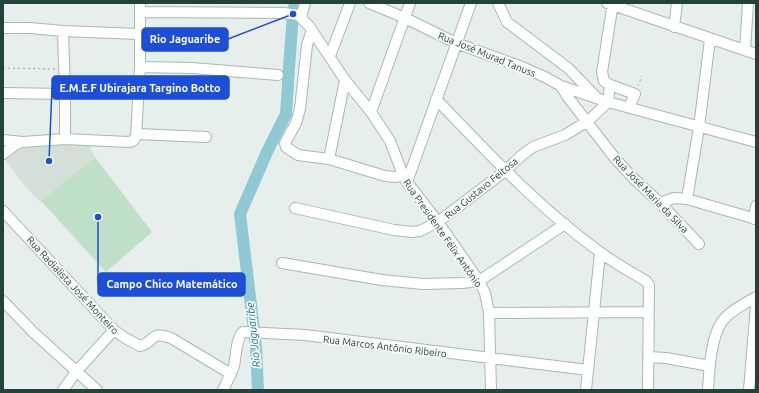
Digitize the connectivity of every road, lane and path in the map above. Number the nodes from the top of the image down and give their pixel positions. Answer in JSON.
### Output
{"nodes":[{"id":1,"x":305,"y":3,"type":"edge"},
{"id":2,"x":350,"y":3,"type":"edge"},
{"id":3,"x":369,"y":3,"type":"edge"},
{"id":4,"x":410,"y":3,"type":"edge"},
{"id":5,"x":471,"y":3,"type":"edge"},
{"id":6,"x":498,"y":3,"type":"edge"},
{"id":7,"x":611,"y":3,"type":"edge"},
{"id":8,"x":677,"y":3,"type":"edge"},
{"id":9,"x":748,"y":3,"type":"edge"},
{"id":10,"x":140,"y":8,"type":"edge"},
{"id":11,"x":291,"y":12,"type":"edge"},
{"id":12,"x":405,"y":18,"type":"junction"},
{"id":13,"x":674,"y":27,"type":"junction"},
{"id":14,"x":3,"y":28,"type":"edge"},
{"id":15,"x":312,"y":30,"type":"junction"},
{"id":16,"x":63,"y":32,"type":"junction"},
{"id":17,"x":140,"y":34,"type":"junction"},
{"id":18,"x":710,"y":39,"type":"junction"},
{"id":19,"x":456,"y":43,"type":"junction"},
{"id":20,"x":745,"y":50,"type":"junction"},
{"id":21,"x":756,"y":54,"type":"edge"},
{"id":22,"x":330,"y":56,"type":"junction"},
{"id":23,"x":140,"y":67,"type":"junction"},
{"id":24,"x":3,"y":68,"type":"edge"},
{"id":25,"x":63,"y":69,"type":"junction"},
{"id":26,"x":278,"y":75,"type":"dead end"},
{"id":27,"x":642,"y":76,"type":"dead end"},
{"id":28,"x":345,"y":80,"type":"junction"},
{"id":29,"x":610,"y":85,"type":"junction"},
{"id":30,"x":561,"y":86,"type":"junction"},
{"id":31,"x":3,"y":93,"type":"edge"},
{"id":32,"x":65,"y":94,"type":"junction"},
{"id":33,"x":635,"y":94,"type":"junction"},
{"id":34,"x":597,"y":98,"type":"junction"},
{"id":35,"x":436,"y":99,"type":"junction"},
{"id":36,"x":608,"y":102,"type":"junction"},
{"id":37,"x":629,"y":107,"type":"junction"},
{"id":38,"x":371,"y":112,"type":"junction"},
{"id":39,"x":588,"y":121,"type":"junction"},
{"id":40,"x":699,"y":127,"type":"junction"},
{"id":41,"x":136,"y":135,"type":"junction"},
{"id":42,"x":206,"y":137,"type":"dead end"},
{"id":43,"x":65,"y":139,"type":"junction"},
{"id":44,"x":3,"y":140,"type":"edge"},
{"id":45,"x":23,"y":142,"type":"junction"},
{"id":46,"x":756,"y":142,"type":"edge"},
{"id":47,"x":3,"y":154,"type":"edge"},
{"id":48,"x":329,"y":159,"type":"junction"},
{"id":49,"x":505,"y":171,"type":"junction"},
{"id":50,"x":405,"y":178,"type":"junction"},
{"id":51,"x":687,"y":199,"type":"junction"},
{"id":52,"x":660,"y":203,"type":"junction"},
{"id":53,"x":756,"y":206,"type":"edge"},
{"id":54,"x":295,"y":208,"type":"dead end"},
{"id":55,"x":3,"y":211,"type":"edge"},
{"id":56,"x":755,"y":219,"type":"edge"},
{"id":57,"x":438,"y":222,"type":"junction"},
{"id":58,"x":565,"y":224,"type":"junction"},
{"id":59,"x":699,"y":244,"type":"dead end"},
{"id":60,"x":600,"y":253,"type":"junction"},
{"id":61,"x":282,"y":263,"type":"dead end"},
{"id":62,"x":479,"y":281,"type":"junction"},
{"id":63,"x":756,"y":297,"type":"edge"},
{"id":64,"x":3,"y":301,"type":"edge"},
{"id":65,"x":756,"y":306,"type":"edge"},
{"id":66,"x":594,"y":312,"type":"junction"},
{"id":67,"x":649,"y":312,"type":"junction"},
{"id":68,"x":489,"y":313,"type":"junction"},
{"id":69,"x":755,"y":329,"type":"edge"},
{"id":70,"x":114,"y":330,"type":"junction"},
{"id":71,"x":649,"y":358,"type":"junction"},
{"id":72,"x":491,"y":359,"type":"junction"},
{"id":73,"x":710,"y":366,"type":"junction"},
{"id":74,"x":588,"y":370,"type":"junction"},
{"id":75,"x":76,"y":372,"type":"junction"},
{"id":76,"x":231,"y":374,"type":"junction"},
{"id":77,"x":62,"y":390,"type":"edge"},
{"id":78,"x":97,"y":390,"type":"edge"},
{"id":79,"x":223,"y":390,"type":"edge"},
{"id":80,"x":491,"y":390,"type":"edge"},
{"id":81,"x":586,"y":390,"type":"edge"},
{"id":82,"x":648,"y":390,"type":"edge"},
{"id":83,"x":708,"y":390,"type":"edge"},
{"id":84,"x":749,"y":390,"type":"edge"}],
"edges":[{"from":1,"to":11,"type":"street"},
{"from":2,"to":22,"type":"street"},
{"from":3,"to":12,"type":"street","name":"Rua José Murad Tanuss"},
{"from":4,"to":12,"type":"street"},
{"from":5,"to":19,"type":"street"},
{"from":6,"to":34,"type":"street"},
{"from":7,"to":13,"type":"street"},
{"from":7,"to":29,"type":"street"},
{"from":8,"to":13,"type":"street"},
{"from":9,"to":20,"type":"street"},
{"from":10,"to":11,"type":"street"},
{"from":10,"to":17,"type":"street"},
{"from":11,"to":15,"type":"street","name":"Rua Presidente Félix Antônio"},
{"from":12,"to":19,"type":"street","name":"Rua José Murad Tanuss"},
{"from":12,"to":38,"type":"street"},
{"from":13,"to":18,"type":"street"},
{"from":14,"to":16,"type":"street"},
{"from":15,"to":22,"type":"street","name":"Rua Presidente Félix Antônio"},
{"from":15,"to":48,"type":"street"},
{"from":16,"to":17,"type":"street"},
{"from":16,"to":25,"type":"street"},
{"from":17,"to":23,"type":"street"},
{"from":18,"to":20,"type":"street"},
{"from":18,"to":40,"type":"street"},
{"from":19,"to":30,"type":"street","name":"Rua José Murad Tanuss"},
{"from":19,"to":35,"type":"street"},
{"from":20,"to":21,"type":"street"},
{"from":22,"to":28,"type":"street","name":"Rua Presidente Félix Antônio"},
{"from":23,"to":26,"type":"street"},
{"from":23,"to":41,"type":"street"},
{"from":24,"to":25,"type":"path"},
{"from":25,"to":32,"type":"street"},
{"from":27,"to":33,"type":"path"},
{"from":28,"to":38,"type":"street","name":"Rua Presidente Félix Antônio"},
{"from":28,"to":48,"type":"street"},
{"from":29,"to":33,"type":"street"},
{"from":29,"to":36,"type":"street"},
{"from":30,"to":34,"type":"street","name":"Rua José Murad Tanuss"},
{"from":30,"to":39,"type":"street","name":"Rua José Maria da Silva"},
{"from":31,"to":32,"type":"street"},
{"from":32,"to":43,"type":"street"},
{"from":33,"to":37,"type":"street"},
{"from":34,"to":36,"type":"street","name":"Rua José Murad Tanuss"},
{"from":35,"to":49,"type":"street"},
{"from":35,"to":50,"type":"street"},
{"from":36,"to":37,"type":"street","name":"Rua José Murad Tanuss"},
{"from":36,"to":39,"type":"street","name":"Rua Gustavo Feitosa"},
{"from":37,"to":40,"type":"street","name":"Rua José Murad Tanuss"},
{"from":38,"to":50,"type":"street","name":"Rua Presidente Félix Antônio"},
{"from":39,"to":49,"type":"street","name":"Rua Gustavo Feitosa"},
{"from":39,"to":52,"type":"street","name":"Rua José Maria da Silva"},
{"from":40,"to":46,"type":"street","name":"Rua José Murad Tanuss"},
{"from":40,"to":51,"type":"street"},
{"from":41,"to":42,"type":"street"},
{"from":41,"to":43,"type":"street"},
{"from":43,"to":45,"type":"street"},
{"from":44,"to":45,"type":"street"},
{"from":45,"to":47,"type":"street"},
{"from":48,"to":50,"type":"street"},
{"from":49,"to":57,"type":"street","name":"Rua Gustavo Feitosa"},
{"from":49,"to":58,"type":"street"},
{"from":50,"to":57,"type":"street","name":"Rua Presidente Félix Antônio"},
{"from":51,"to":52,"type":"street"},
{"from":51,"to":56,"type":"street"},
{"from":52,"to":59,"type":"street","name":"Rua José Maria da Silva"},
{"from":53,"to":56,"type":"street"},
{"from":54,"to":57,"type":"street","name":"Rua Gustavo Feitosa"},
{"from":55,"to":70,"type":"street","name":"Rua Radialista José Monteiro"},
{"from":57,"to":62,"type":"street","name":"Rua Presidente Félix Antônio"},
{"from":58,"to":60,"type":"street"},
{"from":58,"to":62,"type":"street"},
{"from":60,"to":66,"type":"street"},
{"from":60,"to":67,"type":"street"},
{"from":61,"to":62,"type":"street"},
{"from":62,"to":68,"type":"street","name":"Rua Presidente Félix Antônio"},
{"from":63,"to":73,"type":"street"},
{"from":64,"to":75,"type":"street"},
{"from":65,"to":69,"type":"street"},
{"from":66,"to":67,"type":"street"},
{"from":66,"to":68,"type":"street"},
{"from":66,"to":74,"type":"street"},
{"from":67,"to":71,"type":"street"},
{"from":68,"to":72,"type":"street","name":"Rua Presidente Félix Antônio"},
{"from":69,"to":84,"type":"street"},
{"from":70,"to":75,"type":"street"},
{"from":70,"to":76,"type":"street","name":"Rua Radialista José Monteiro"},
{"from":71,"to":73,"type":"street"},
{"from":71,"to":82,"type":"street"},
{"from":72,"to":74,"type":"street","name":"Rua Marcos Antônio Ribeiro"},
{"from":72,"to":76,"type":"street","name":"Rua Marcos Antônio Ribeiro"},
{"from":72,"to":80,"type":"street","name":"Rua Presidente Félix Antônio"},
{"from":73,"to":83,"type":"street"},
{"from":74,"to":81,"type":"street"},
{"from":75,"to":77,"type":"street"},
{"from":75,"to":78,"type":"street"},
{"from":76,"to":79,"type":"street","name":"Rua Marcos Antônio Ribeiro"}]}
